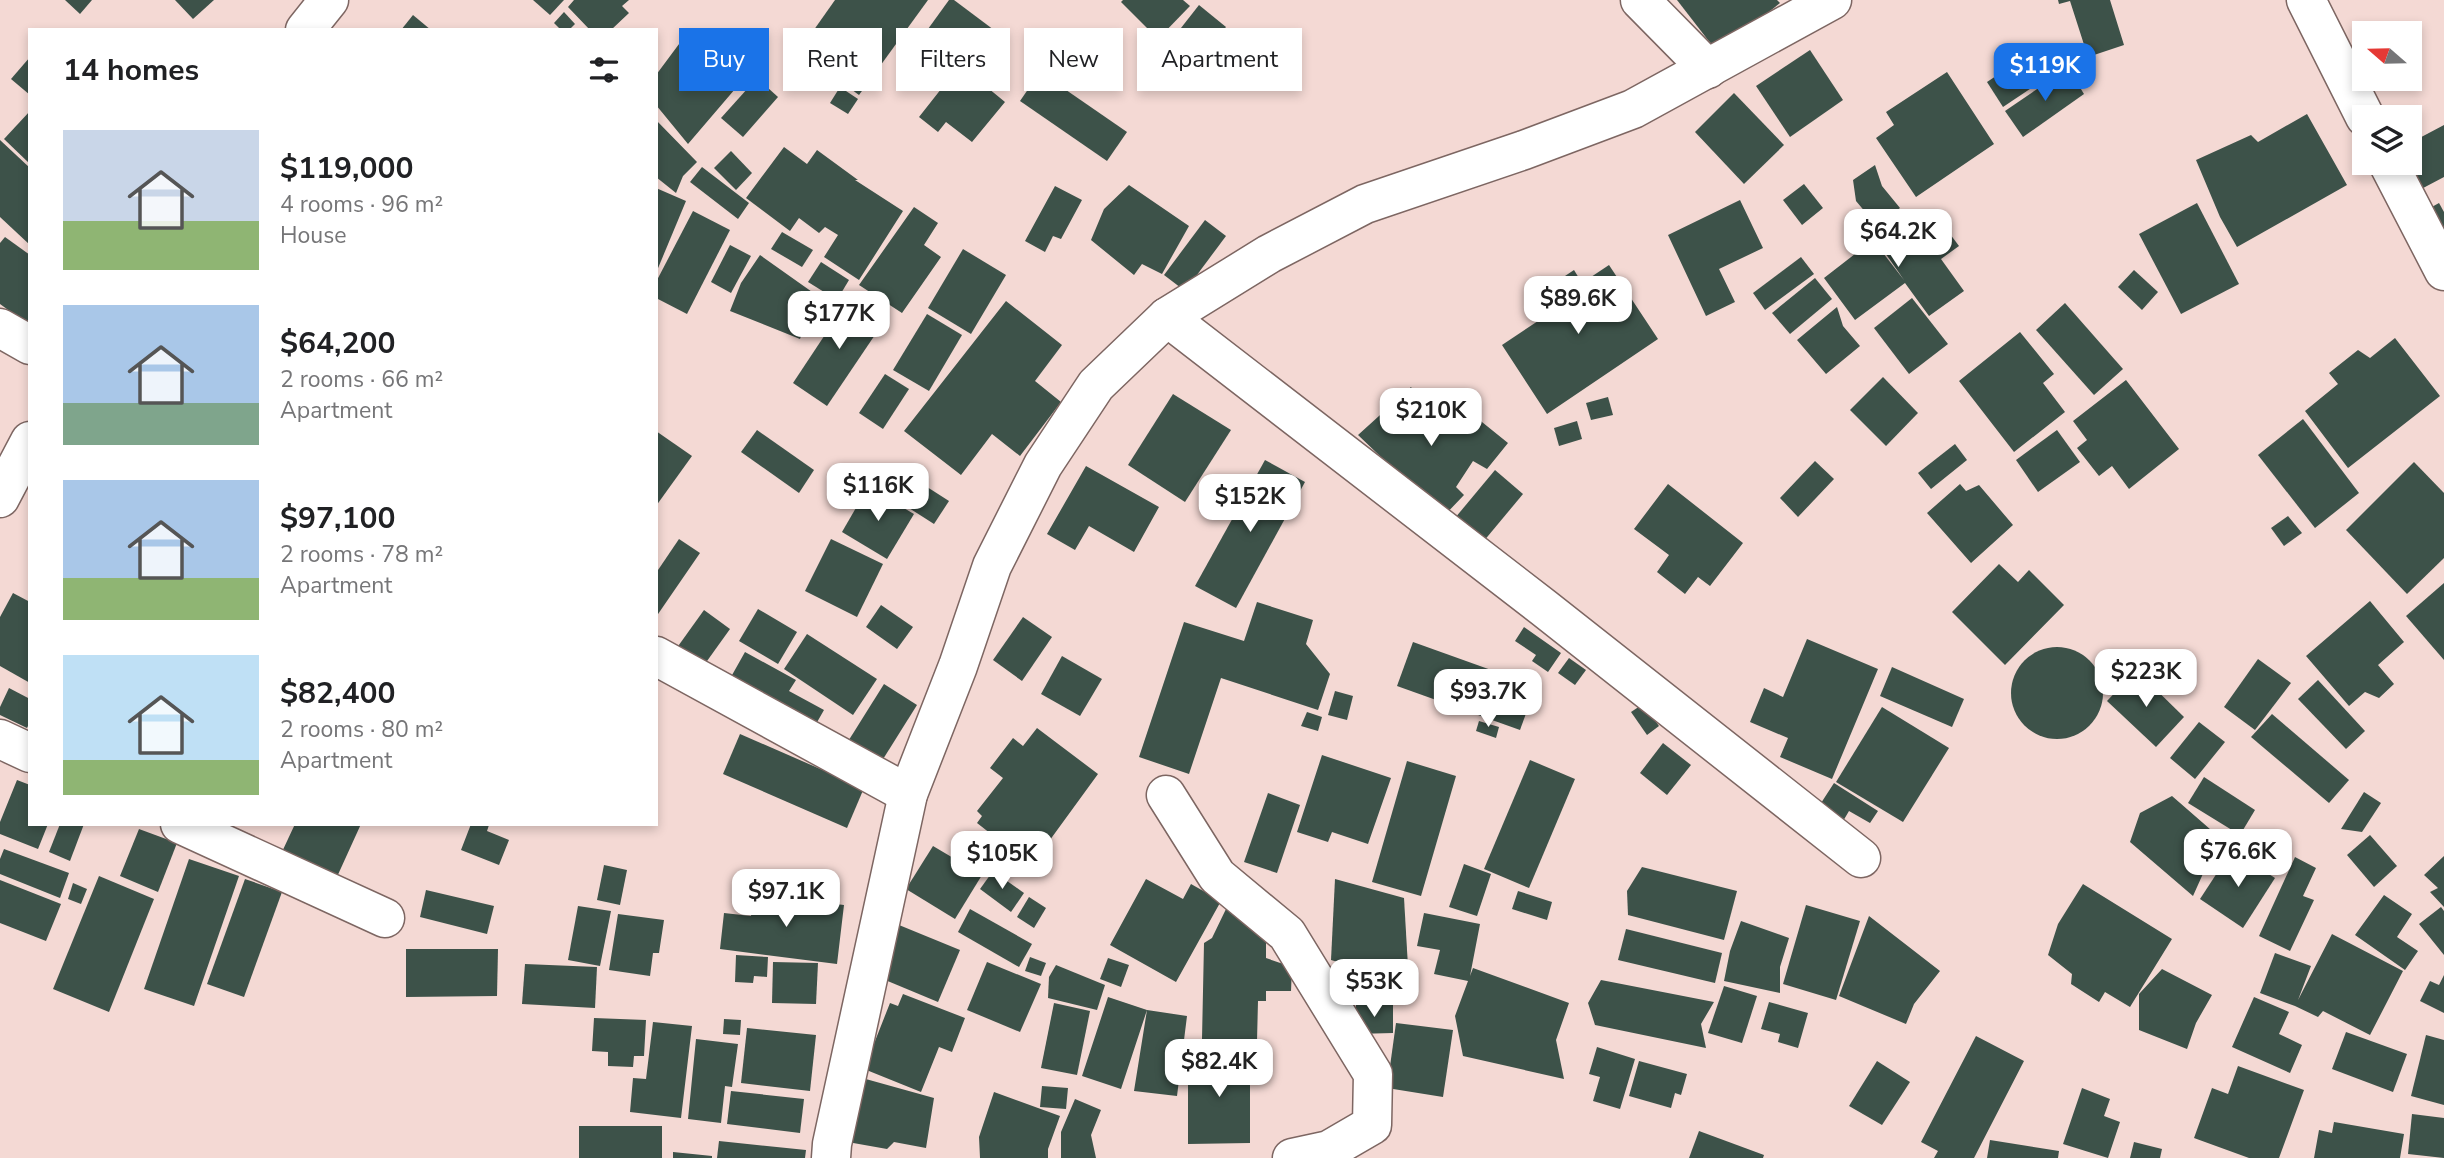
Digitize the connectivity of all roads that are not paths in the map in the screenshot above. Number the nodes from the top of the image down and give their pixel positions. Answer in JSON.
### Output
{"nodes":[{"id":1,"x":329,"y":0,"type":"edge"},
{"id":2,"x":1640,"y":0,"type":"edge"},
{"id":3,"x":1832,"y":0,"type":"edge"},
{"id":4,"x":2306,"y":0,"type":"edge"},
{"id":5,"x":307,"y":28,"type":"edge"},
{"id":6,"x":1708,"y":69,"type":"junction"},
{"id":7,"x":2359,"y":105,"type":"edge"},
{"id":8,"x":2394,"y":175,"type":"edge"},
{"id":9,"x":2444,"y":271,"type":"edge"},
{"id":10,"x":1167,"y":317,"type":"junction"},
{"id":11,"x":0,"y":328,"type":"edge"},
{"id":12,"x":28,"y":344,"type":"edge"},
{"id":13,"x":28,"y":446,"type":"edge"},
{"id":14,"x":0,"y":498,"type":"edge"},
{"id":15,"x":658,"y":657,"type":"edge"},
{"id":16,"x":0,"y":739,"type":"edge"},
{"id":17,"x":28,"y":752,"type":"edge"},
{"id":18,"x":908,"y":794,"type":"junction"},
{"id":19,"x":1166,"y":795,"type":"dead end"},
{"id":20,"x":184,"y":826,"type":"edge"},
{"id":21,"x":1861,"y":858,"type":"dead end"},
{"id":22,"x":385,"y":918,"type":"dead end"},
{"id":23,"x":1374,"y":1141,"type":"edge"},
{"id":24,"x":831,"y":1158,"type":"edge"},
{"id":25,"x":1292,"y":1158,"type":"edge"}],
"edges":[{"from":1,"to":5,"type":"street"},
{"from":2,"to":6,"type":"street"},
{"from":3,"to":6,"type":"street"},
{"from":4,"to":7,"type":"street"},
{"from":6,"to":10,"type":"street"},
{"from":8,"to":9,"type":"street"},
{"from":10,"to":18,"type":"street"},
{"from":10,"to":21,"type":"street"},
{"from":11,"to":12,"type":"street"},
{"from":13,"to":14,"type":"street"},
{"from":15,"to":18,"type":"street"},
{"from":16,"to":17,"type":"street"},
{"from":18,"to":24,"type":"street"},
{"from":19,"to":23,"type":"street"},
{"from":20,"to":22,"type":"street"},
{"from":23,"to":25,"type":"street"}]}
